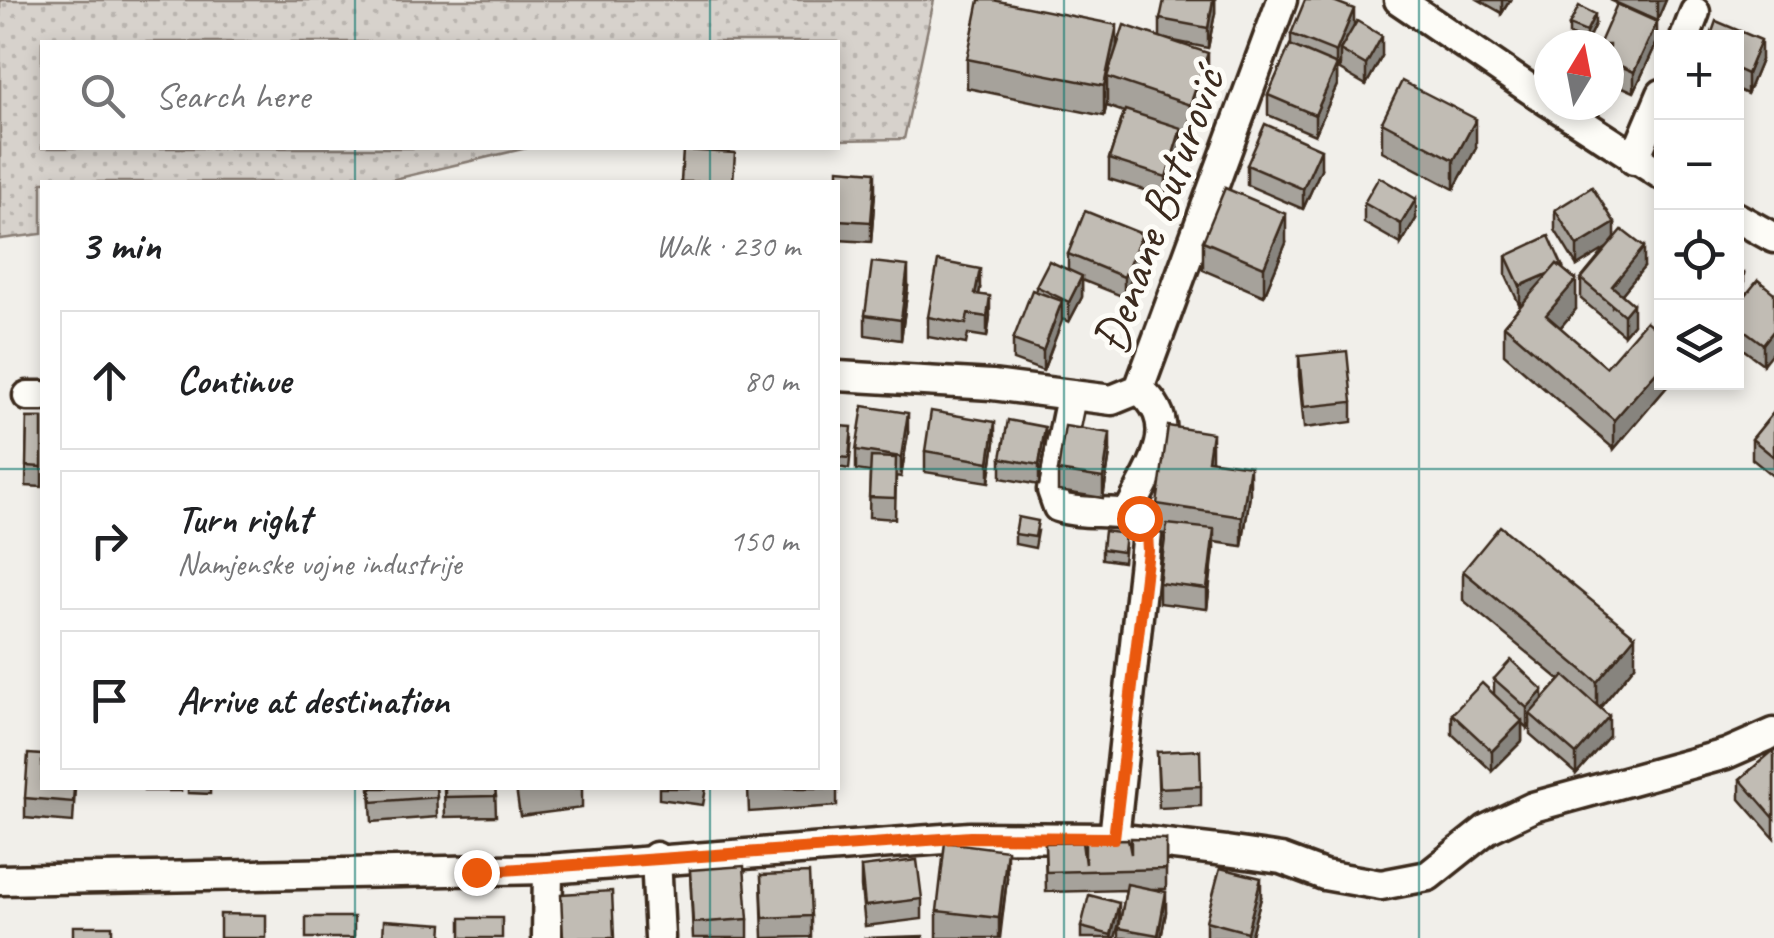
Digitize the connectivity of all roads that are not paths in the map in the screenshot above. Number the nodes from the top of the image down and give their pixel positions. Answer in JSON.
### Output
{"nodes":[{"id":1,"x":1282,"y":0,"type":"edge"},
{"id":2,"x":1399,"y":0,"type":"edge"},
{"id":3,"x":1534,"y":92,"type":"edge"},
{"id":4,"x":1654,"y":113,"type":"edge"},
{"id":5,"x":1575,"y":120,"type":"edge"},
{"id":6,"x":1634,"y":160,"type":"junction"},
{"id":7,"x":1654,"y":171,"type":"edge"},
{"id":8,"x":1744,"y":221,"type":"edge"},
{"id":9,"x":1774,"y":238,"type":"edge"},
{"id":10,"x":840,"y":376,"type":"edge"},
{"id":11,"x":1139,"y":389,"type":"junction"},
{"id":12,"x":1072,"y":397,"type":"junction"},
{"id":13,"x":1128,"y":514,"type":"junction"},
{"id":14,"x":1774,"y":733,"type":"edge"},
{"id":15,"x":1114,"y":838,"type":"junction"},
{"id":16,"x":656,"y":858,"type":"junction"},
{"id":17,"x":548,"y":869,"type":"junction"},
{"id":18,"x":0,"y":880,"type":"edge"},
{"id":19,"x":546,"y":938,"type":"edge"},
{"id":20,"x":660,"y":938,"type":"edge"}],
"edges":[{"from":1,"to":11,"type":"street","name":"Đenane Buturović"},
{"from":2,"to":3,"type":"street"},
{"from":4,"to":6,"type":"street"},
{"from":5,"to":6,"type":"street"},
{"from":6,"to":7,"type":"street"},
{"from":8,"to":9,"type":"street"},
{"from":10,"to":12,"type":"street","name":"Đenane Buturović"},
{"from":11,"to":12,"type":"street","name":"Đenane Buturović"},
{"from":11,"to":13,"type":"street"},
{"from":12,"to":13,"type":"street"},
{"from":13,"to":15,"type":"street"},
{"from":14,"to":15,"type":"street"},
{"from":15,"to":16,"type":"street"},
{"from":16,"to":17,"type":"street"},
{"from":16,"to":20,"type":"street"},
{"from":17,"to":18,"type":"street"},
{"from":17,"to":19,"type":"street"}]}
